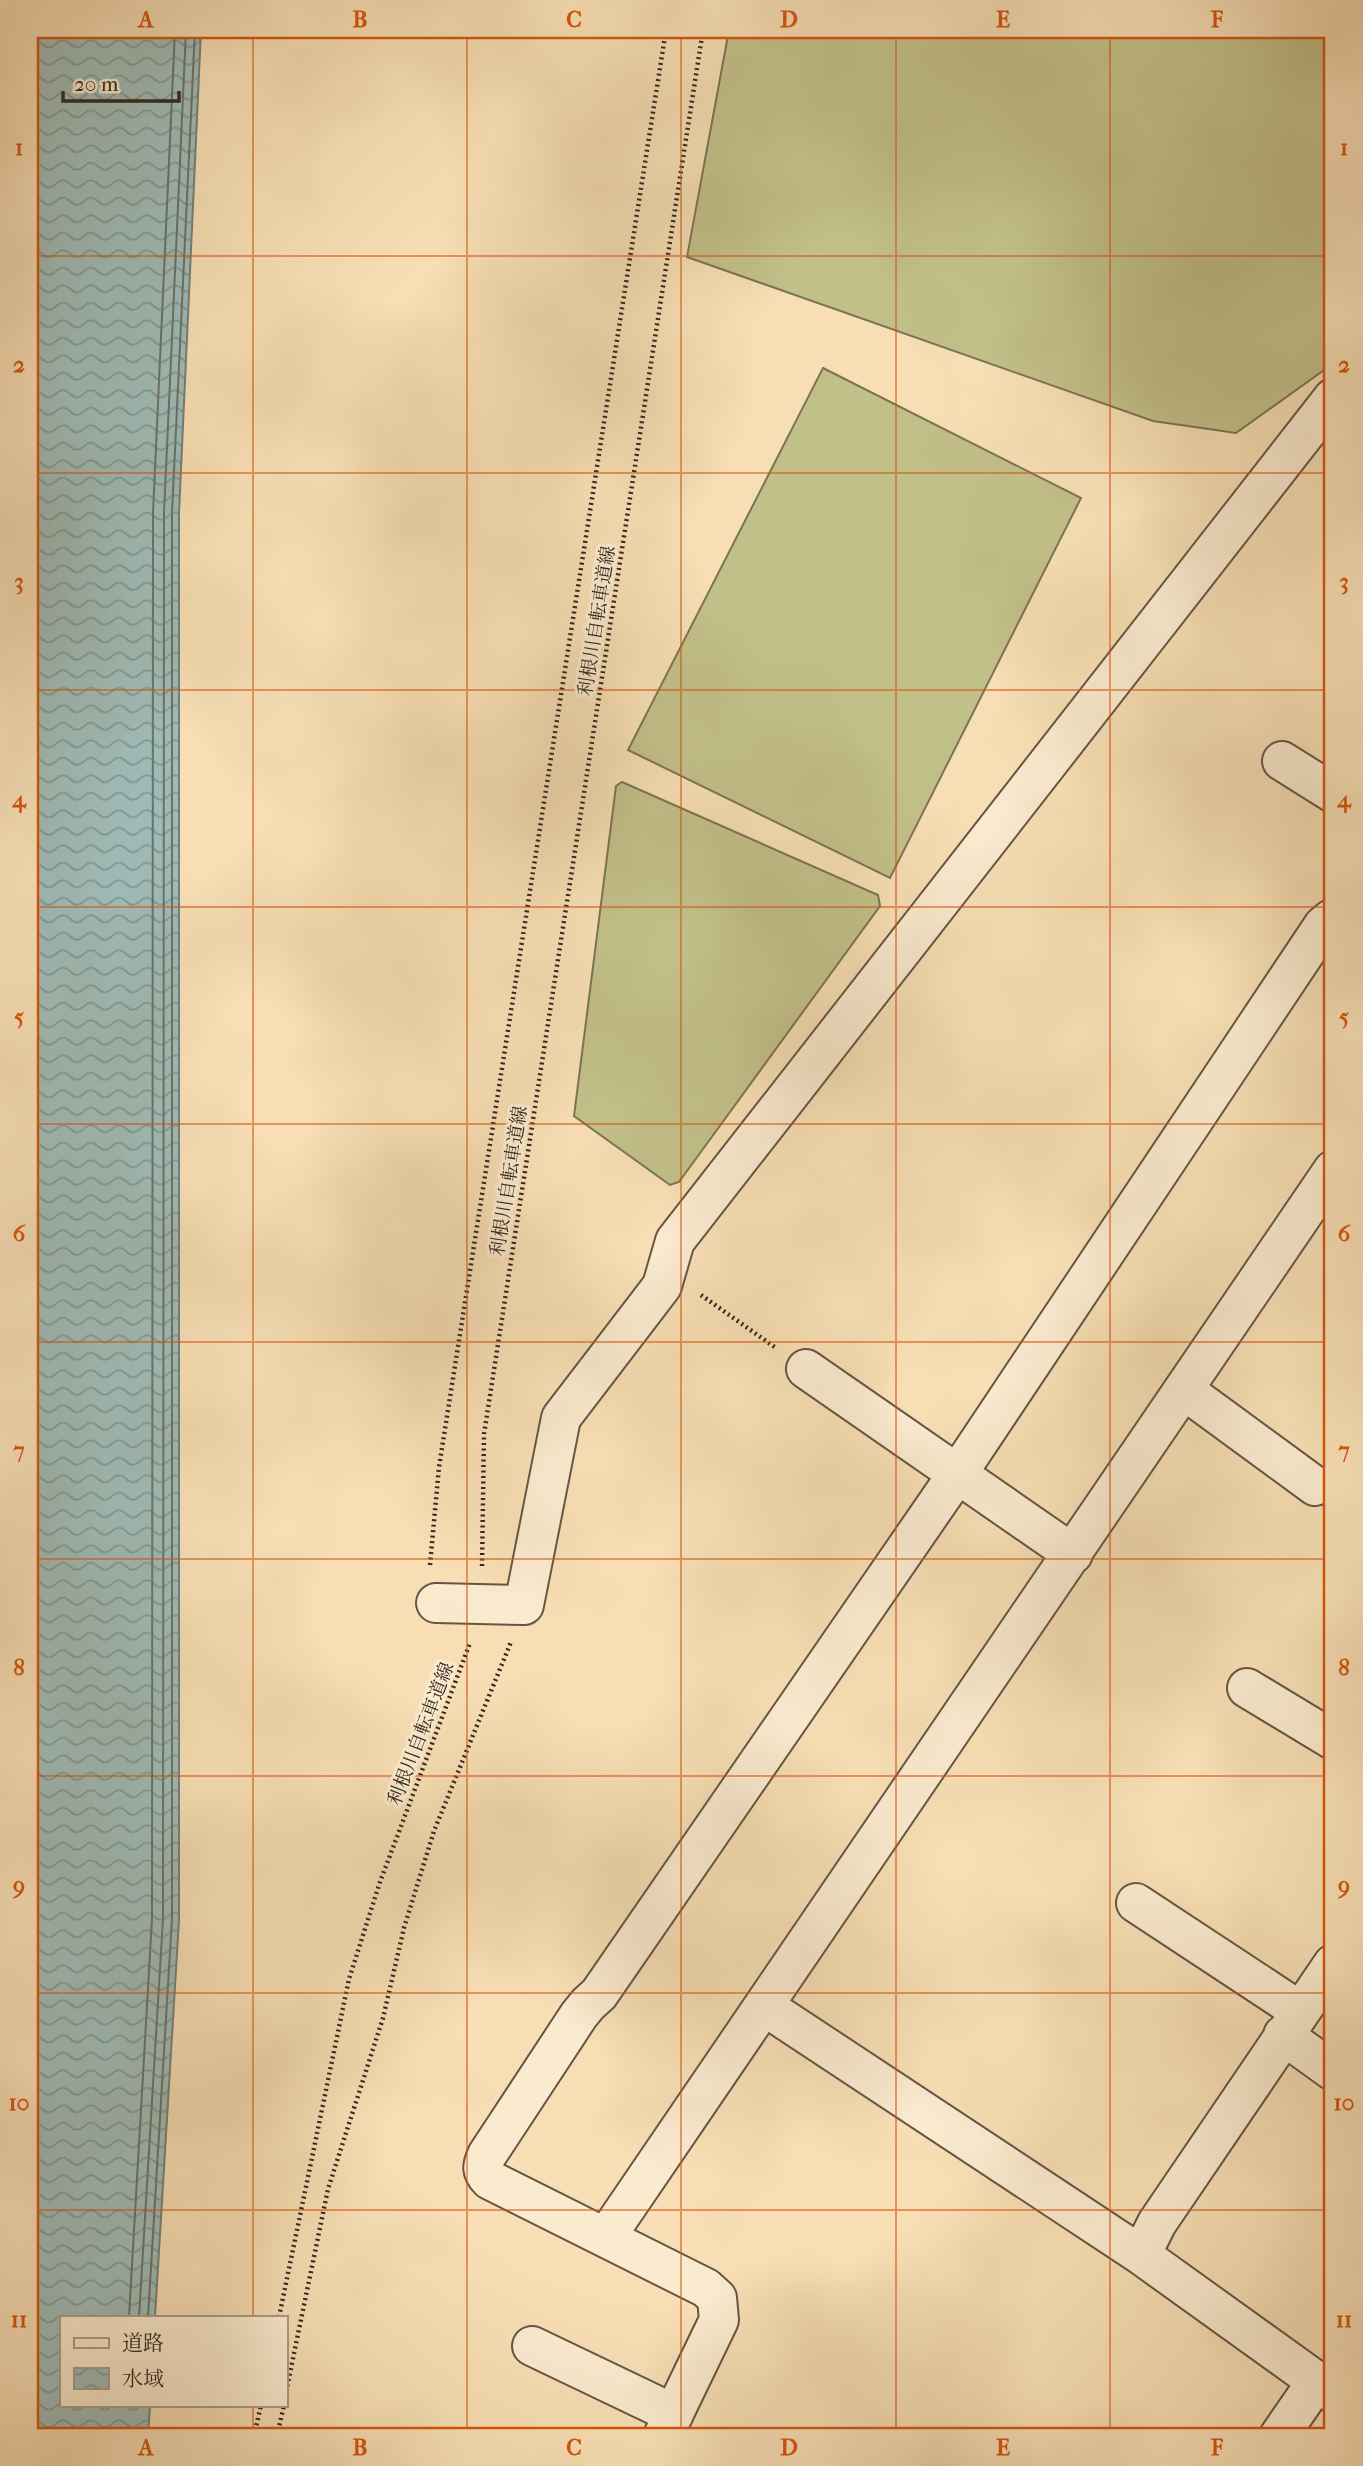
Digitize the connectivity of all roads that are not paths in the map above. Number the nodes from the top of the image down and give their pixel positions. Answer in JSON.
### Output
{"nodes":[{"id":1,"x":1333,"y":398,"type":"edge"},
{"id":2,"x":1282,"y":761,"type":"dead end"},
{"id":3,"x":1333,"y":793,"type":"edge"},
{"id":4,"x":1333,"y":921,"type":"edge"},
{"id":5,"x":1333,"y":1170,"type":"edge"},
{"id":6,"x":806,"y":1369,"type":"road end"},
{"id":7,"x":1184,"y":1390,"type":"junction"},
{"id":8,"x":958,"y":1473,"type":"junction"},
{"id":9,"x":1315,"y":1486,"type":"dead end"},
{"id":10,"x":1073,"y":1554,"type":"junction"},
{"id":11,"x":436,"y":1603,"type":"road end"},
{"id":12,"x":1247,"y":1688,"type":"dead end"},
{"id":13,"x":1333,"y":1740,"type":"edge"},
{"id":14,"x":1136,"y":1903,"type":"dead end"},
{"id":15,"x":1333,"y":1964,"type":"edge"},
{"id":16,"x":764,"y":2006,"type":"junction"},
{"id":17,"x":1292,"y":2023,"type":"junction"},
{"id":18,"x":1333,"y":2071,"type":"edge"},
{"id":19,"x":606,"y":2237,"type":"junction"},
{"id":20,"x":1140,"y":2255,"type":"junction"},
{"id":21,"x":532,"y":2346,"type":"dead end"},
{"id":22,"x":1325,"y":2387,"type":"edge"},
{"id":23,"x":668,"y":2425,"type":"edge"},
{"id":24,"x":1279,"y":2436,"type":"edge"}],
"edges":[{"from":1,"to":11,"type":"street"},
{"from":2,"to":3,"type":"street"},
{"from":4,"to":8,"type":"street"},
{"from":5,"to":7,"type":"street"},
{"from":6,"to":8,"type":"street"},
{"from":7,"to":9,"type":"street"},
{"from":7,"to":10,"type":"street"},
{"from":8,"to":10,"type":"street"},
{"from":8,"to":19,"type":"street"},
{"from":10,"to":16,"type":"street"},
{"from":12,"to":13,"type":"street"},
{"from":14,"to":17,"type":"street"},
{"from":15,"to":17,"type":"street"},
{"from":16,"to":19,"type":"street"},
{"from":16,"to":20,"type":"street"},
{"from":17,"to":18,"type":"street"},
{"from":17,"to":20,"type":"street"},
{"from":19,"to":23,"type":"street"},
{"from":20,"to":22,"type":"street"},
{"from":21,"to":23,"type":"street"},
{"from":22,"to":24,"type":"street"}]}
